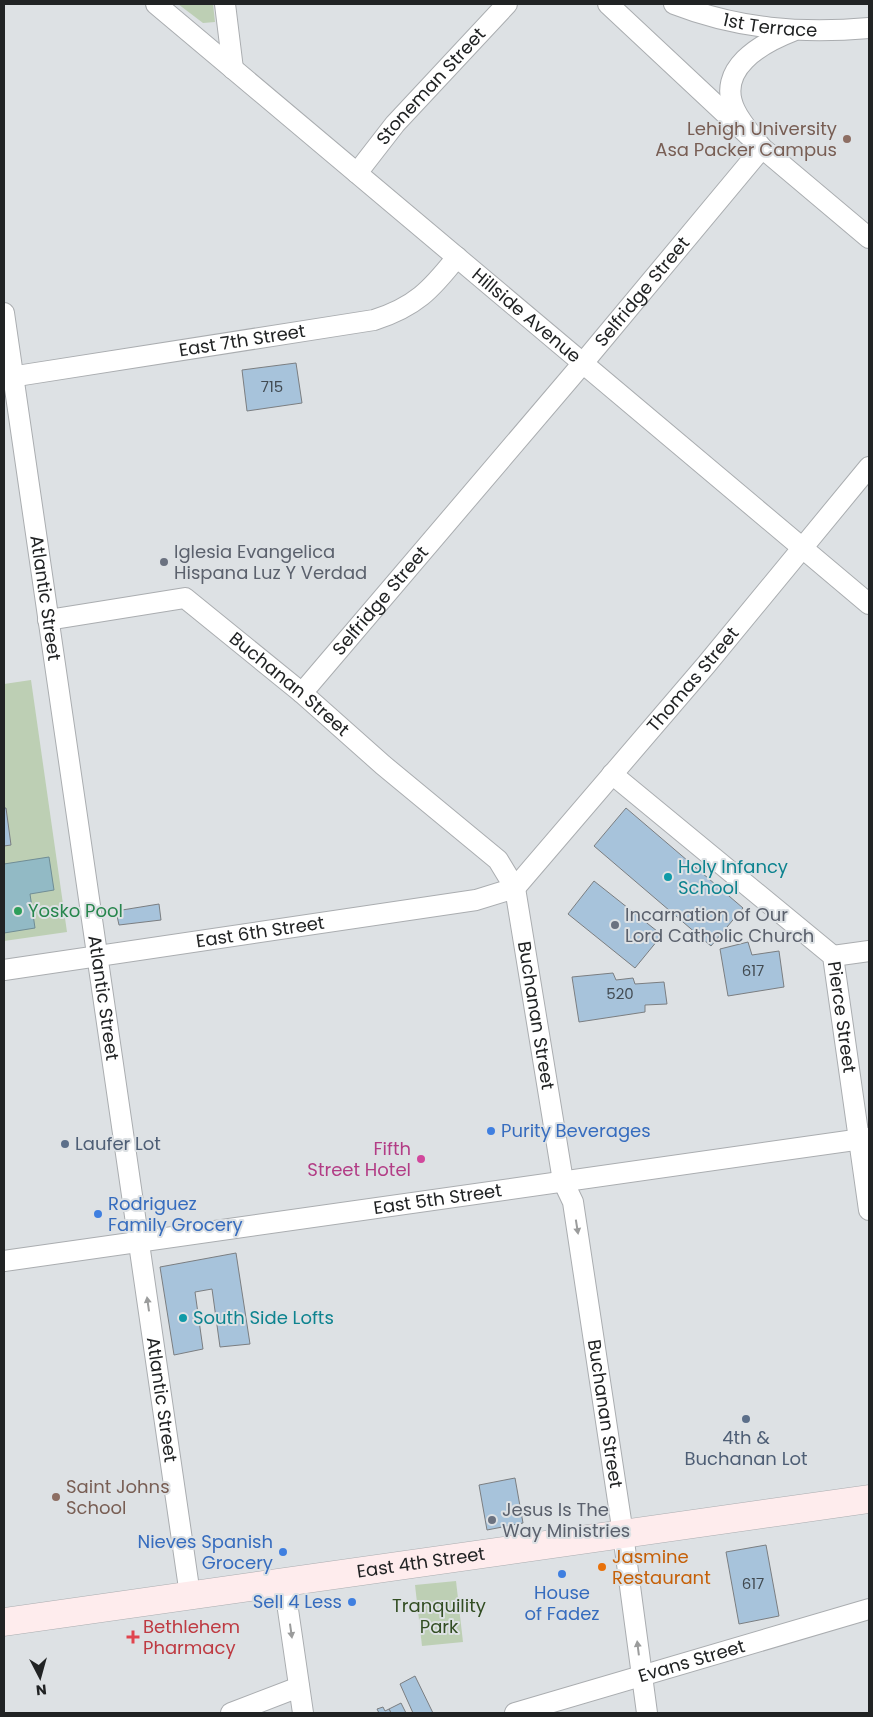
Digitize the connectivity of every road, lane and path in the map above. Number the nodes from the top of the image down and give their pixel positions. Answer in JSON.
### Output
{"nodes":[{"id":1,"x":156,"y":4,"type":"edge"},
{"id":2,"x":225,"y":4,"type":"edge"},
{"id":3,"x":508,"y":4,"type":"edge"},
{"id":4,"x":608,"y":4,"type":"edge"},
{"id":5,"x":674,"y":4,"type":"edge"},
{"id":6,"x":869,"y":28,"type":"edge"},
{"id":7,"x":793,"y":31,"type":"junction"},
{"id":8,"x":233,"y":68,"type":"junction"},
{"id":9,"x":762,"y":148,"type":"junction"},
{"id":10,"x":357,"y":173,"type":"junction"},
{"id":11,"x":869,"y":238,"type":"edge"},
{"id":12,"x":457,"y":257,"type":"junction"},
{"id":13,"x":4,"y":313,"type":"edge"},
{"id":14,"x":583,"y":363,"type":"junction"},
{"id":15,"x":8,"y":377,"type":"edge"},
{"id":16,"x":869,"y":467,"type":"edge"},
{"id":17,"x":802,"y":547,"type":"junction"},
{"id":18,"x":869,"y":604,"type":"edge"},
{"id":19,"x":48,"y":620,"type":"junction"},
{"id":20,"x":302,"y":693,"type":"junction"},
{"id":21,"x":612,"y":774,"type":"junction"},
{"id":22,"x":515,"y":888,"type":"junction"},
{"id":23,"x":869,"y":951,"type":"edge"},
{"id":24,"x":97,"y":956,"type":"junction"},
{"id":25,"x":833,"y":956,"type":"junction"},
{"id":26,"x":4,"y":970,"type":"edge"},
{"id":27,"x":864,"y":1138,"type":"edge"},
{"id":28,"x":563,"y":1181,"type":"junction"},
{"id":29,"x":869,"y":1210,"type":"edge"},
{"id":30,"x":139,"y":1242,"type":"junction"},
{"id":31,"x":4,"y":1261,"type":"edge"},
{"id":32,"x":869,"y":1499,"type":"edge"},
{"id":33,"x":623,"y":1534,"type":"junction"},
{"id":34,"x":284,"y":1582,"type":"junction"},
{"id":35,"x":190,"y":1595,"type":"junction"},
{"id":36,"x":869,"y":1609,"type":"edge"},
{"id":37,"x":4,"y":1622,"type":"edge"},
{"id":38,"x":641,"y":1676,"type":"junction"},
{"id":39,"x":299,"y":1687,"type":"junction"},
{"id":40,"x":231,"y":1713,"type":"edge"},
{"id":41,"x":303,"y":1713,"type":"edge"},
{"id":42,"x":514,"y":1713,"type":"edge"},
{"id":43,"x":647,"y":1713,"type":"edge"}],
"edges":[{"from":1,"to":8,"type":"street","name":"Hillside Avenue"},
{"from":2,"to":8,"type":"street"},
{"from":3,"to":10,"type":"street","name":"Stoneman Street"},
{"from":4,"to":9,"type":"street"},
{"from":5,"to":7,"type":"street","name":"1st Terrace"},
{"from":6,"to":7,"type":"street","name":"1st Terrace"},
{"from":7,"to":9,"type":"street"},
{"from":8,"to":10,"type":"street","name":"Hillside Avenue"},
{"from":9,"to":11,"type":"street"},
{"from":9,"to":14,"type":"street","name":"Selfridge Street"},
{"from":10,"to":12,"type":"street","name":"Hillside Avenue"},
{"from":12,"to":14,"type":"street","name":"Hillside Avenue"},
{"from":12,"to":15,"type":"street","name":"East 7th Street"},
{"from":13,"to":15,"type":"street","name":"Atlantic Street"},
{"from":14,"to":17,"type":"street","name":"Hillside Avenue"},
{"from":14,"to":20,"type":"street","name":"Selfridge Street"},
{"from":15,"to":19,"type":"street","name":"Atlantic Street"},
{"from":16,"to":17,"type":"street","name":"Thomas Street"},
{"from":17,"to":18,"type":"street","name":"Hillside Avenue"},
{"from":17,"to":21,"type":"street","name":"Thomas Street"},
{"from":19,"to":20,"type":"street","name":"Buchanan Street"},
{"from":19,"to":24,"type":"street","name":"Atlantic Street"},
{"from":20,"to":22,"type":"street","name":"Buchanan Street"},
{"from":21,"to":22,"type":"street","name":"Thomas Street"},
{"from":21,"to":25,"type":"street","name":"Pierce Street"},
{"from":22,"to":24,"type":"street","name":"East 6th Street"},
{"from":22,"to":28,"type":"street","name":"Buchanan Street"},
{"from":23,"to":25,"type":"street"},
{"from":24,"to":26,"type":"street","name":"East 6th Street"},
{"from":24,"to":30,"type":"street","name":"Atlantic Street"},
{"from":25,"to":27,"type":"street","name":"Pierce Street"},
{"from":27,"to":28,"type":"street","name":"East 5th Street"},
{"from":27,"to":29,"type":"street","name":"Pierce Street"},
{"from":28,"to":30,"type":"street","name":"East 5th Street"},
{"from":28,"to":33,"type":"street","name":"Buchanan Street","one_way":true},
{"from":30,"to":31,"type":"street","name":"East 5th Street"},
{"from":35,"to":30,"type":"street","name":"Atlantic Street","one_way":true},
{"from":32,"to":33,"type":"main road","name":"East 4th Street"},
{"from":33,"to":34,"type":"main road","name":"East 4th Street"},
{"from":38,"to":33,"type":"street","name":"Buchanan Street","one_way":true},
{"from":34,"to":35,"type":"main road","name":"East 4th Street"},
{"from":34,"to":39,"type":"street","one_way":true},
{"from":35,"to":37,"type":"main road","name":"East 4th Street"},
{"from":36,"to":38,"type":"street","name":"Evans Street"},
{"from":38,"to":42,"type":"street","name":"Evans Street"},
{"from":38,"to":43,"type":"street","name":"Buchanan Street"},
{"from":39,"to":40,"type":"street"},
{"from":39,"to":41,"type":"street"}]}
